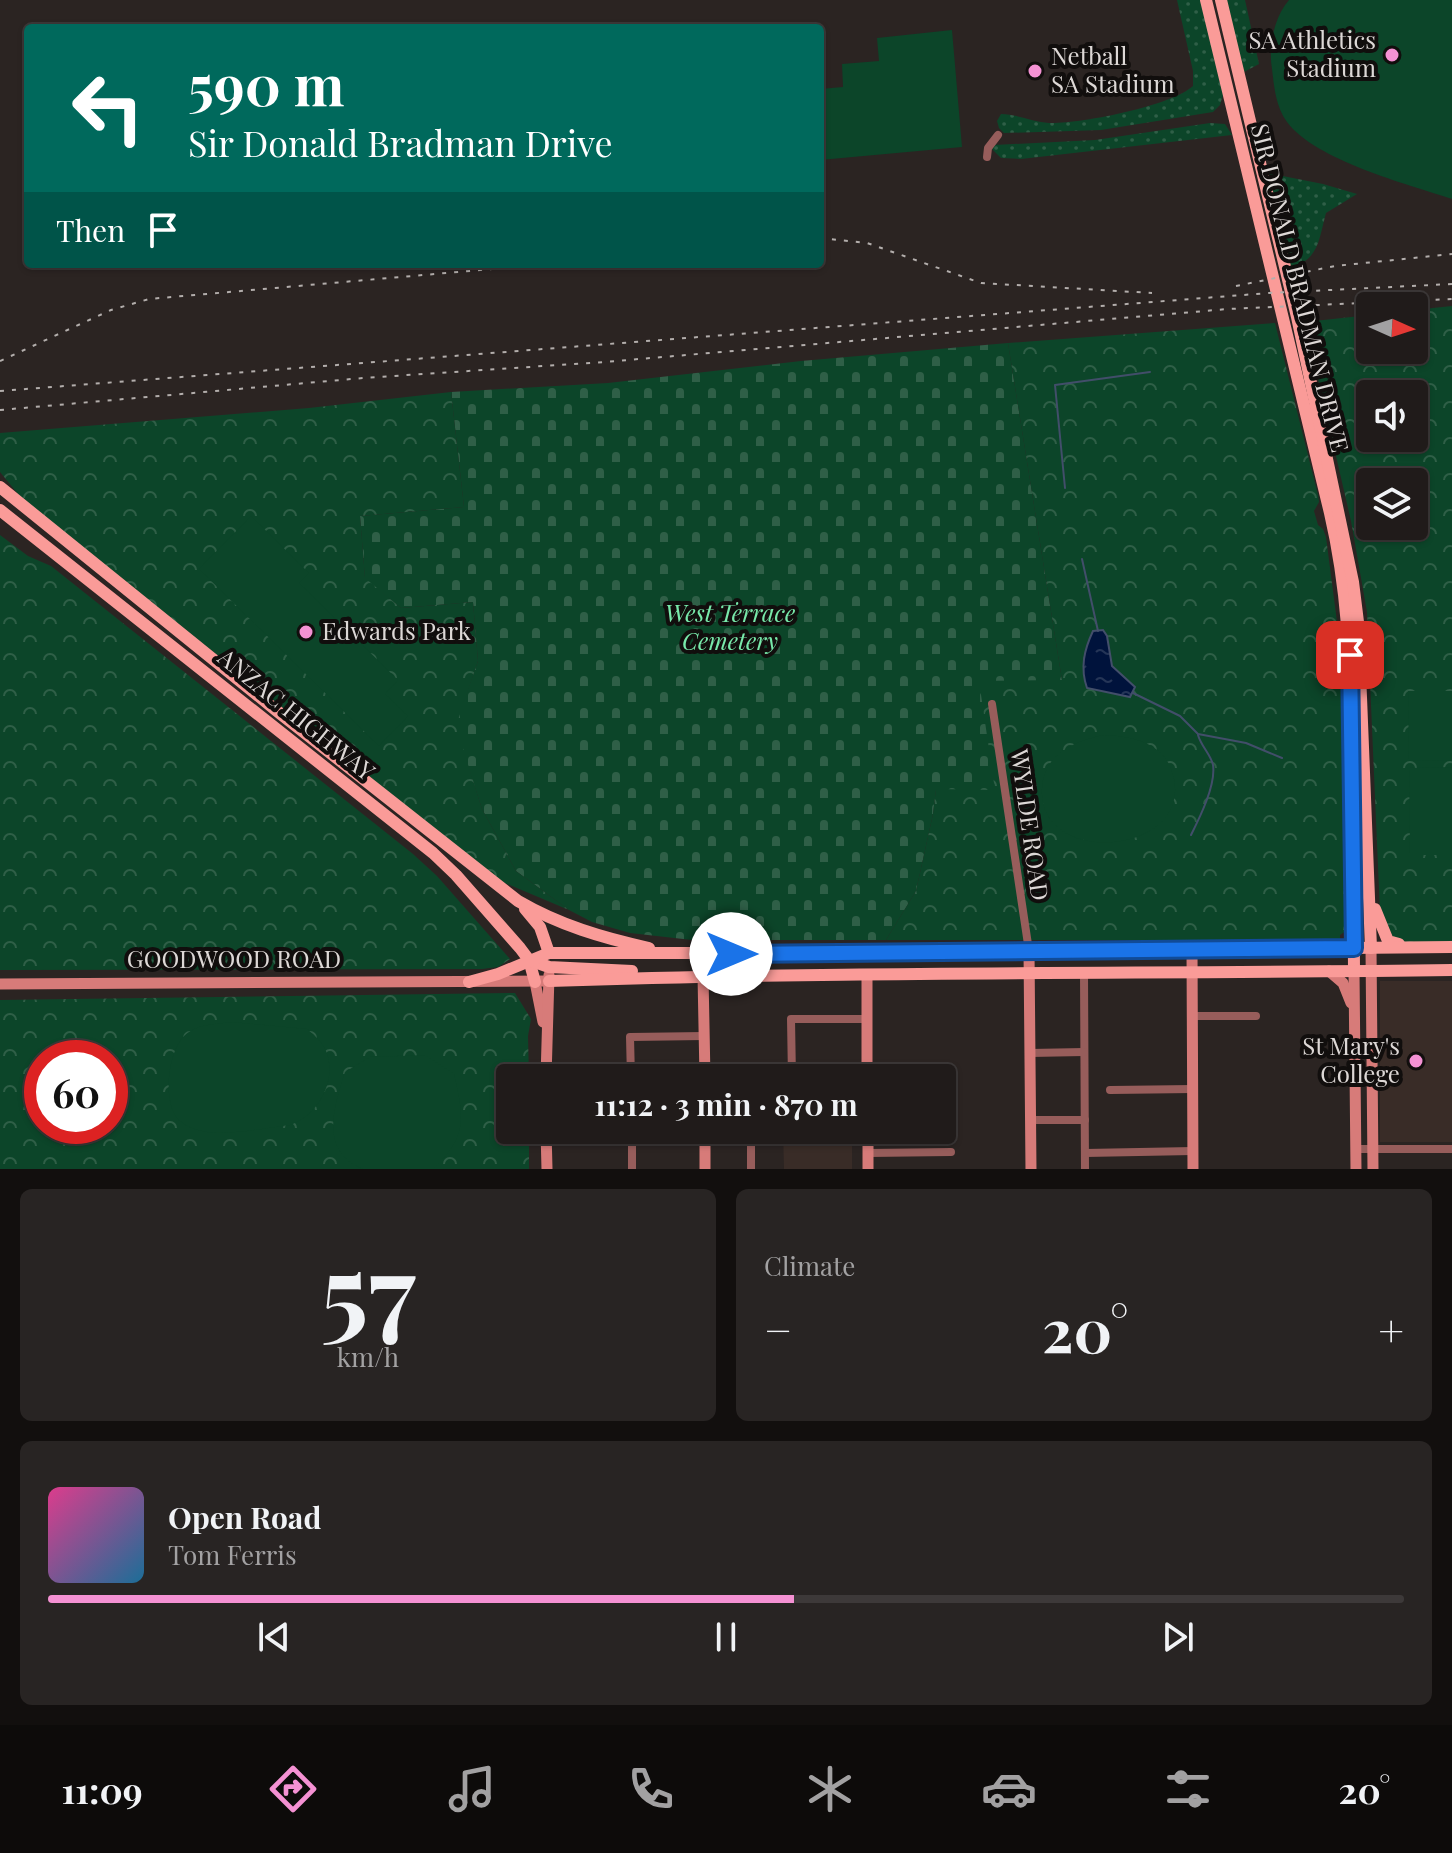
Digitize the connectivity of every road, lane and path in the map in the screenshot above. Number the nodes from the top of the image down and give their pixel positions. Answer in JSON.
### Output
{"nodes":[{"id":1,"x":1206,"y":0,"type":"edge"},
{"id":2,"x":1221,"y":0,"type":"edge"},
{"id":3,"x":998,"y":135,"type":"dead end"},
{"id":4,"x":987,"y":157,"type":"dead end"},
{"id":5,"x":1278,"y":266,"type":"junction"},
{"id":6,"x":1291,"y":319,"type":"junction"},
{"id":7,"x":0,"y":487,"type":"edge"},
{"id":8,"x":0,"y":510,"type":"edge"},
{"id":9,"x":130,"y":593,"type":"junction"},
{"id":10,"x":122,"y":605,"type":"junction"},
{"id":11,"x":992,"y":704,"type":"dead end"},
{"id":12,"x":1371,"y":895,"type":"junction"},
{"id":13,"x":518,"y":901,"type":"junction"},
{"id":14,"x":1408,"y":947,"type":"junction"},
{"id":15,"x":1452,"y":947,"type":"edge"},
{"id":16,"x":1354,"y":948,"type":"junction"},
{"id":17,"x":1371,"y":948,"type":"junction"},
{"id":18,"x":1192,"y":950,"type":"junction"},
{"id":19,"x":1029,"y":951,"type":"junction"},
{"id":20,"x":867,"y":953,"type":"junction"},
{"id":21,"x":672,"y":954,"type":"junction"},
{"id":22,"x":529,"y":960,"type":"junction"},
{"id":23,"x":549,"y":960,"type":"junction"},
{"id":24,"x":1452,"y":970,"type":"edge"},
{"id":25,"x":1329,"y":971,"type":"junction"},
{"id":26,"x":1354,"y":971,"type":"junction"},
{"id":27,"x":1371,"y":971,"type":"junction"},
{"id":28,"x":1192,"y":972,"type":"junction"},
{"id":29,"x":1084,"y":973,"type":"junction"},
{"id":30,"x":703,"y":975,"type":"junction"},
{"id":31,"x":1029,"y":975,"type":"junction"},
{"id":32,"x":867,"y":976,"type":"junction"},
{"id":33,"x":549,"y":981,"type":"junction"},
{"id":34,"x":469,"y":982,"type":"junction"},
{"id":35,"x":512,"y":982,"type":"junction"},
{"id":36,"x":535,"y":982,"type":"junction"},
{"id":37,"x":0,"y":984,"type":"edge"},
{"id":38,"x":539,"y":1004,"type":"junction"},
{"id":39,"x":1354,"y":1015,"type":"junction"},
{"id":40,"x":1192,"y":1016,"type":"junction"},
{"id":41,"x":1256,"y":1016,"type":"dead end"},
{"id":42,"x":867,"y":1019,"type":"junction"},
{"id":43,"x":546,"y":1034,"type":"junction"},
{"id":44,"x":704,"y":1036,"type":"junction"},
{"id":45,"x":1084,"y":1052,"type":"junction"},
{"id":46,"x":1030,"y":1053,"type":"junction"},
{"id":47,"x":546,"y":1064,"type":"edge"},
{"id":48,"x":631,"y":1064,"type":"edge"},
{"id":49,"x":705,"y":1064,"type":"edge"},
{"id":50,"x":792,"y":1064,"type":"edge"},
{"id":51,"x":867,"y":1064,"type":"edge"},
{"id":52,"x":1193,"y":1089,"type":"junction"},
{"id":53,"x":1110,"y":1090,"type":"dead end"},
{"id":54,"x":1031,"y":1120,"type":"junction"},
{"id":55,"x":1085,"y":1120,"type":"junction"},
{"id":56,"x":546,"y":1144,"type":"edge"},
{"id":57,"x":632,"y":1144,"type":"edge"},
{"id":58,"x":705,"y":1144,"type":"edge"},
{"id":59,"x":751,"y":1144,"type":"edge"},
{"id":60,"x":868,"y":1144,"type":"edge"},
{"id":61,"x":1356,"y":1149,"type":"junction"},
{"id":62,"x":1373,"y":1149,"type":"junction"},
{"id":63,"x":1452,"y":1149,"type":"edge"},
{"id":64,"x":1193,"y":1151,"type":"junction"},
{"id":65,"x":951,"y":1152,"type":"dead end"},
{"id":66,"x":868,"y":1153,"type":"junction"},
{"id":67,"x":1085,"y":1153,"type":"junction"},
{"id":68,"x":547,"y":1169,"type":"edge"},
{"id":69,"x":632,"y":1169,"type":"edge"},
{"id":70,"x":705,"y":1169,"type":"edge"},
{"id":71,"x":751,"y":1169,"type":"edge"},
{"id":72,"x":868,"y":1169,"type":"edge"},
{"id":73,"x":1031,"y":1169,"type":"edge"},
{"id":74,"x":1085,"y":1169,"type":"edge"},
{"id":75,"x":1193,"y":1169,"type":"edge"},
{"id":76,"x":1356,"y":1169,"type":"edge"},
{"id":77,"x":1373,"y":1169,"type":"edge"}],
"edges":[{"from":1,"to":5,"type":"main road","name":"SIR DONALD BRADMAN DRIVE"},
{"from":2,"to":5,"type":"main road","name":"SIR DONALD BRADMAN DRIVE"},
{"from":3,"to":4,"type":"street"},
{"from":5,"to":6,"type":"main road","name":"SIR DONALD BRADMAN DRIVE"},
{"from":6,"to":12,"type":"main road","name":"SIR DONALD BRADMAN DRIVE"},
{"from":6,"to":16,"type":"main road","name":"SIR DONALD BRADMAN DRIVE"},
{"from":7,"to":9,"type":"main road","name":"ANZAC HIGHWAY"},
{"from":8,"to":10,"type":"main road","name":"ANZAC HIGHWAY"},
{"from":9,"to":10,"type":"main road"},
{"from":9,"to":13,"type":"main road","name":"ANZAC HIGHWAY"},
{"from":10,"to":22,"type":"main road","name":"ANZAC HIGHWAY"},
{"from":11,"to":19,"type":"street","name":"WYLDE ROAD"},
{"from":12,"to":14,"type":"main road"},
{"from":12,"to":17,"type":"main road","name":"SIR DONALD BRADMAN DRIVE"},
{"from":13,"to":21,"type":"main road"},
{"from":13,"to":23,"type":"main road"},
{"from":14,"to":15,"type":"main road"},
{"from":14,"to":17,"type":"main road"},
{"from":16,"to":17,"type":"main road"},
{"from":16,"to":18,"type":"main road"},
{"from":16,"to":26,"type":"main road","name":"SIR DONALD BRADMAN DRIVE"},
{"from":17,"to":27,"type":"main road"},
{"from":18,"to":19,"type":"main road"},
{"from":18,"to":28,"type":"main road"},
{"from":19,"to":20,"type":"main road"},
{"from":19,"to":31,"type":"main road"},
{"from":20,"to":21,"type":"main road"},
{"from":20,"to":32,"type":"main road"},
{"from":21,"to":23,"type":"main road"},
{"from":22,"to":23,"type":"main road","name":"GOODWOOD ROAD"},
{"from":22,"to":34,"type":"main road","name":"GOODWOOD ROAD"},
{"from":22,"to":36,"type":"main road","name":"ANZAC HIGHWAY"},
{"from":23,"to":30,"type":"main road"},
{"from":23,"to":33,"type":"main road"},
{"from":24,"to":27,"type":"main road"},
{"from":25,"to":26,"type":"main road"},
{"from":25,"to":28,"type":"main road"},
{"from":25,"to":39,"type":"main road"},
{"from":26,"to":27,"type":"main road"},
{"from":26,"to":39,"type":"main road"},
{"from":27,"to":62,"type":"main road"},
{"from":28,"to":29,"type":"main road"},
{"from":28,"to":40,"type":"main road"},
{"from":29,"to":31,"type":"main road"},
{"from":29,"to":45,"type":"street"},
{"from":30,"to":32,"type":"main road"},
{"from":30,"to":33,"type":"main road"},
{"from":30,"to":44,"type":"main road"},
{"from":31,"to":32,"type":"main road"},
{"from":31,"to":46,"type":"main road"},
{"from":32,"to":42,"type":"main road"},
{"from":33,"to":36,"type":"main road","name":"GOODWOOD ROAD"},
{"from":33,"to":43,"type":"main road"},
{"from":34,"to":35,"type":"main road","name":"GOODWOOD ROAD"},
{"from":34,"to":37,"type":"main road","name":"GOODWOOD ROAD"},
{"from":35,"to":36,"type":"main road","name":"GOODWOOD ROAD"},
{"from":35,"to":38,"type":"main road"},
{"from":36,"to":38,"type":"main road"},
{"from":38,"to":43,"type":"main road"},
{"from":39,"to":61,"type":"main road"},
{"from":40,"to":41,"type":"street"},
{"from":40,"to":52,"type":"main road"},
{"from":42,"to":50,"type":"street"},
{"from":42,"to":51,"type":"main road"},
{"from":43,"to":47,"type":"main road"},
{"from":44,"to":48,"type":"street"},
{"from":44,"to":49,"type":"main road"},
{"from":45,"to":46,"type":"street"},
{"from":45,"to":55,"type":"street"},
{"from":46,"to":54,"type":"main road"},
{"from":52,"to":53,"type":"street"},
{"from":52,"to":64,"type":"main road"},
{"from":54,"to":55,"type":"street"},
{"from":54,"to":73,"type":"main road"},
{"from":55,"to":67,"type":"street"},
{"from":56,"to":68,"type":"main road"},
{"from":57,"to":69,"type":"street"},
{"from":58,"to":70,"type":"main road"},
{"from":59,"to":71,"type":"street"},
{"from":60,"to":66,"type":"main road"},
{"from":61,"to":62,"type":"street"},
{"from":61,"to":76,"type":"main road"},
{"from":62,"to":63,"type":"street"},
{"from":62,"to":77,"type":"main road"},
{"from":64,"to":67,"type":"street"},
{"from":64,"to":75,"type":"main road"},
{"from":65,"to":66,"type":"street"},
{"from":66,"to":72,"type":"main road"},
{"from":67,"to":74,"type":"street"}]}
